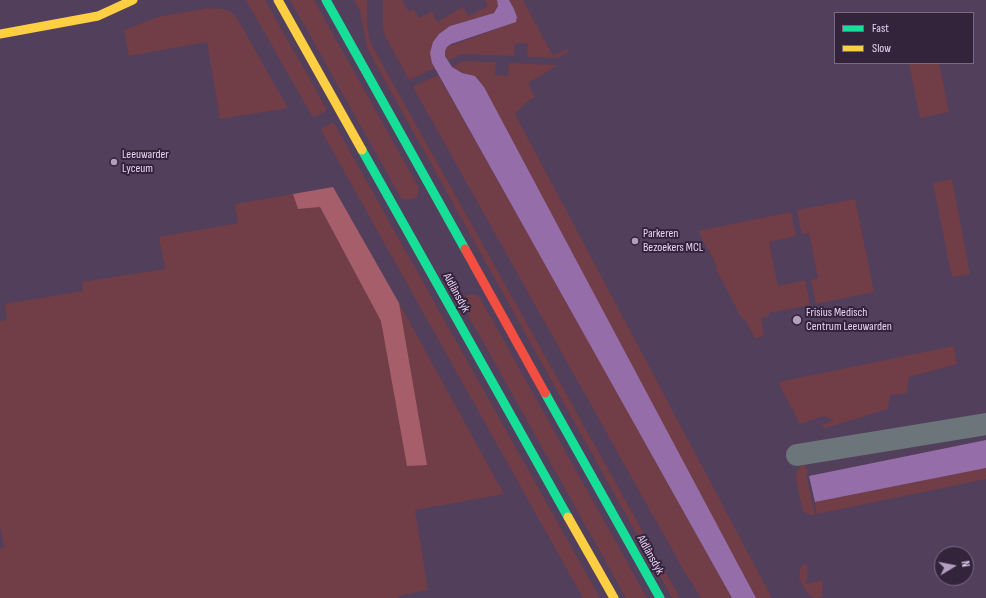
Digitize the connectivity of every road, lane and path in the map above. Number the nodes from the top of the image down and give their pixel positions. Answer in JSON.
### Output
{"nodes":[{"id":1,"x":278,"y":0,"type":"edge"},
{"id":2,"x":326,"y":0,"type":"edge"},
{"id":3,"x":130,"y":1,"type":"edge"},
{"id":4,"x":0,"y":34,"type":"edge"},
{"id":5,"x":986,"y":424,"type":"edge"},
{"id":6,"x":797,"y":454,"type":"dead end"},
{"id":7,"x":614,"y":598,"type":"edge"},
{"id":8,"x":660,"y":598,"type":"edge"}],
"edges":[{"from":1,"to":7,"type":"main road","name":"Aldlânsdyk"},
{"from":2,"to":8,"type":"main road","name":"Aldlânsdyk"},
{"from":3,"to":4,"type":"main road"},
{"from":5,"to":6,"type":"street"}]}
